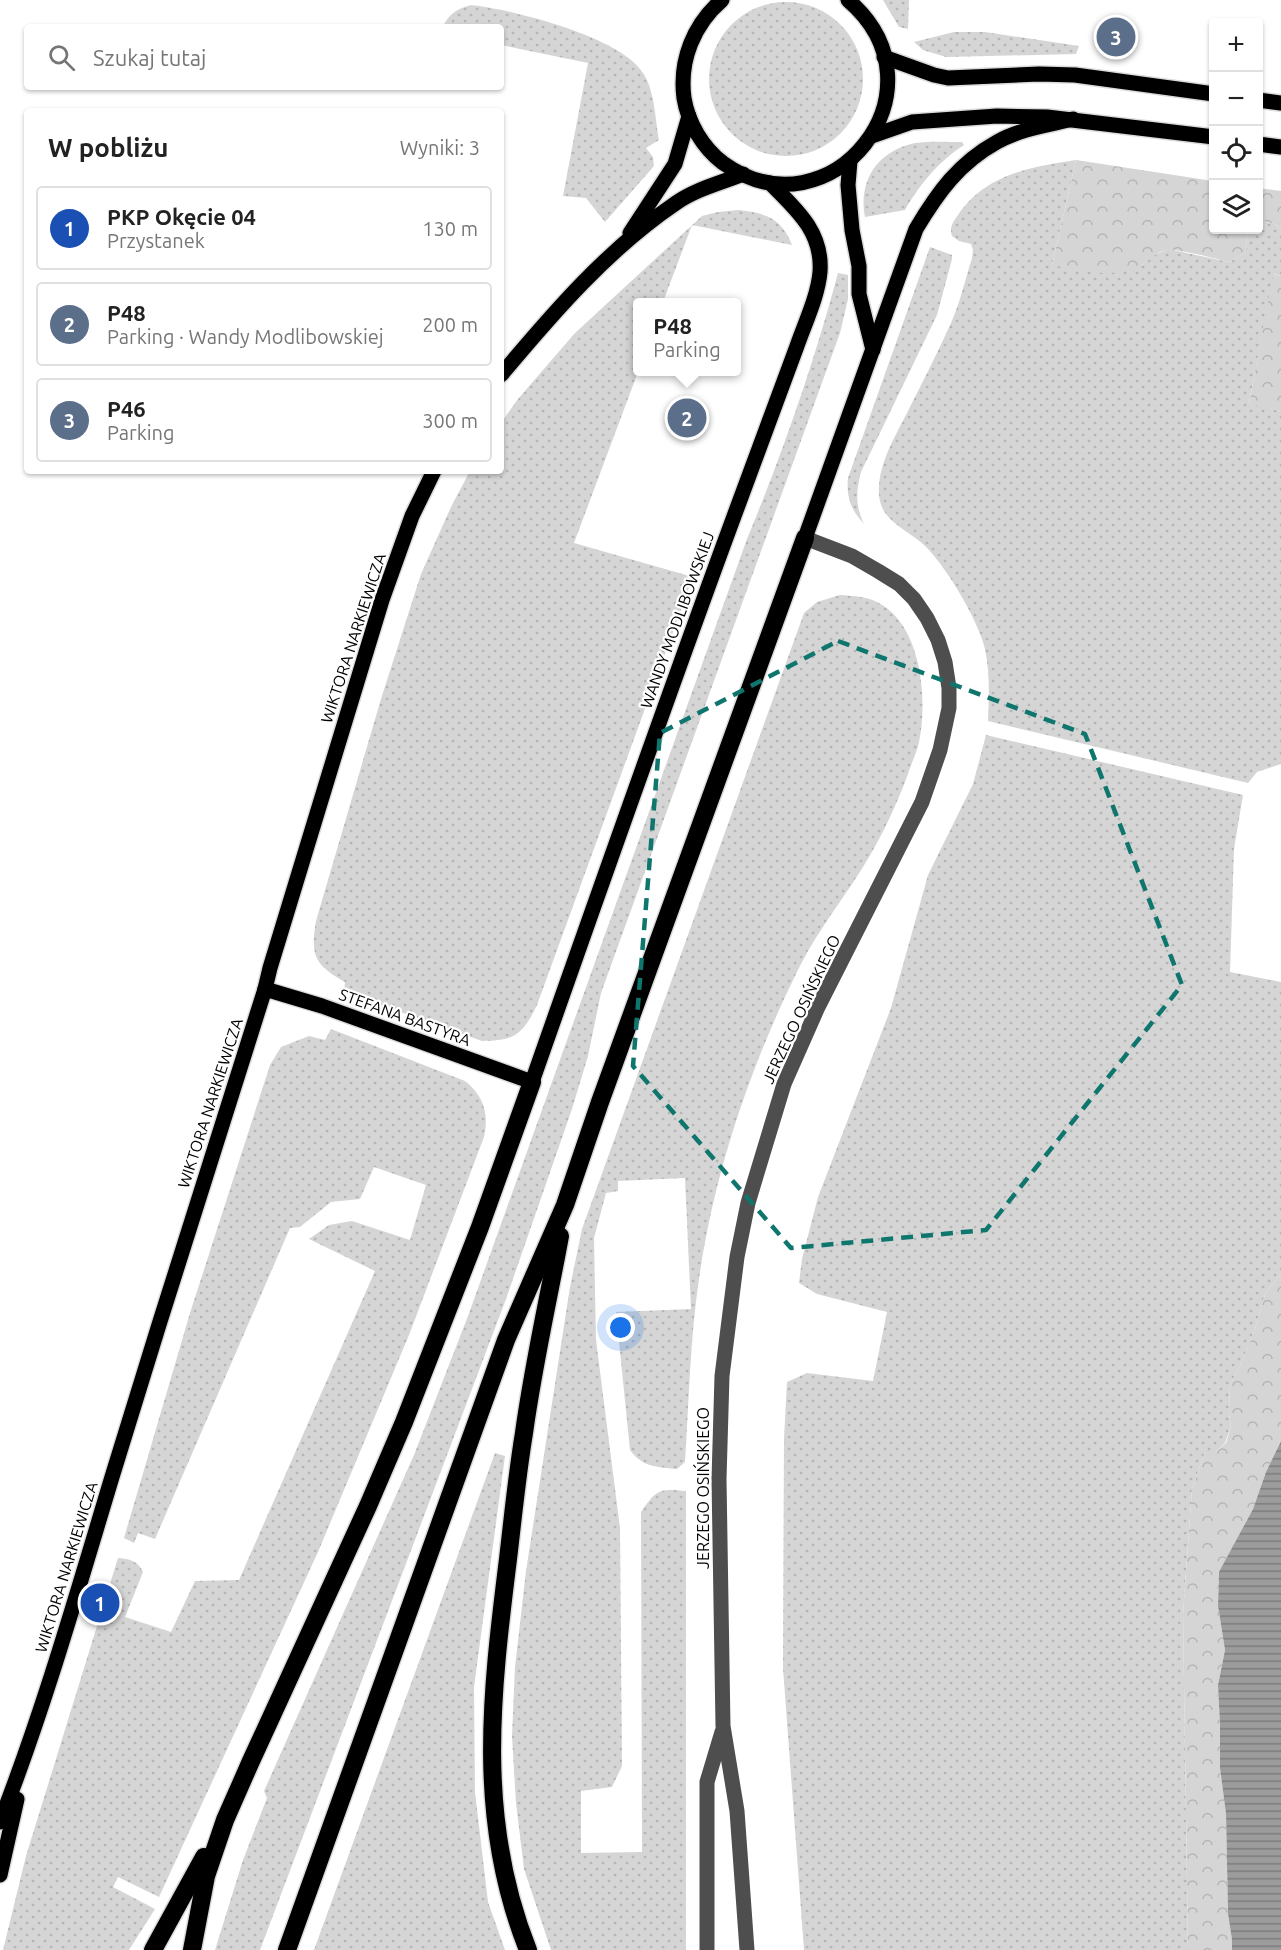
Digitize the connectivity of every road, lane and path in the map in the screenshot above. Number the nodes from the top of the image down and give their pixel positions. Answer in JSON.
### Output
{"nodes":[{"id":1,"x":722,"y":0,"type":"edge"},
{"id":2,"x":848,"y":0,"type":"edge"},
{"id":3,"x":884,"y":57,"type":"junction"},
{"id":4,"x":1209,"y":93,"type":"edge"},
{"id":5,"x":1263,"y":101,"type":"edge"},
{"id":6,"x":1281,"y":103,"type":"edge"},
{"id":7,"x":689,"y":116,"type":"junction"},
{"id":8,"x":1073,"y":119,"type":"junction"},
{"id":9,"x":872,"y":136,"type":"junction"},
{"id":10,"x":1209,"y":136,"type":"edge"},
{"id":11,"x":1263,"y":145,"type":"edge"},
{"id":12,"x":1281,"y":147,"type":"edge"},
{"id":13,"x":850,"y":161,"type":"junction"},
{"id":14,"x":743,"y":174,"type":"junction"},
{"id":15,"x":770,"y":183,"type":"junction"},
{"id":16,"x":621,"y":245,"type":"junction"},
{"id":17,"x":873,"y":350,"type":"junction"},
{"id":18,"x":504,"y":372,"type":"edge"},
{"id":19,"x":433,"y":474,"type":"edge"},
{"id":20,"x":805,"y":538,"type":"junction"},
{"id":21,"x":265,"y":989,"type":"junction"},
{"id":22,"x":532,"y":1082,"type":"junction"},
{"id":23,"x":565,"y":1204,"type":"junction"},
{"id":24,"x":723,"y":1726,"type":"junction"},
{"id":25,"x":28,"y":1749,"type":"junction"},
{"id":26,"x":225,"y":1820,"type":"junction"},
{"id":27,"x":0,"y":1822,"type":"edge"},
{"id":28,"x":0,"y":1875,"type":"edge"},
{"id":29,"x":153,"y":1950,"type":"edge"},
{"id":30,"x":192,"y":1950,"type":"edge"},
{"id":31,"x":287,"y":1950,"type":"edge"},
{"id":32,"x":528,"y":1950,"type":"edge"},
{"id":33,"x":707,"y":1950,"type":"edge"},
{"id":34,"x":747,"y":1950,"type":"edge"}],
"edges":[{"from":1,"to":7,"type":"main road"},
{"from":2,"to":3,"type":"main road"},
{"from":3,"to":4,"type":"main road"},
{"from":3,"to":9,"type":"main road"},
{"from":5,"to":6,"type":"main road"},
{"from":7,"to":14,"type":"main road"},
{"from":7,"to":16,"type":"main road"},
{"from":8,"to":9,"type":"main road"},
{"from":8,"to":10,"type":"main road"},
{"from":8,"to":17,"type":"main road"},
{"from":9,"to":13,"type":"main road"},
{"from":11,"to":12,"type":"main road"},
{"from":13,"to":15,"type":"main road"},
{"from":13,"to":17,"type":"main road"},
{"from":14,"to":15,"type":"main road"},
{"from":14,"to":16,"type":"main road"},
{"from":15,"to":22,"type":"main road","name":"WANDY MODLIBOWSKIEJ"},
{"from":16,"to":18,"type":"main road"},
{"from":17,"to":20,"type":"main road"},
{"from":19,"to":21,"type":"main road","name":"WIKTORA NARKIEWICZA"},
{"from":20,"to":23,"type":"highway"},
{"from":20,"to":24,"type":"street","name":"JERZEGO OSIŃSKIEGO"},
{"from":21,"to":22,"type":"main road","name":"STEFANA BASTYRA"},
{"from":21,"to":25,"type":"main road","name":"WIKTORA NARKIEWICZA"},
{"from":22,"to":26,"type":"highway"},
{"from":23,"to":31,"type":"highway"},
{"from":23,"to":32,"type":"highway"},
{"from":24,"to":33,"type":"street","name":"JERZEGO OSIŃSKIEGO"},
{"from":24,"to":34,"type":"street","name":"JERZEGO OSIŃSKIEGO"},
{"from":25,"to":27,"type":"main road","name":"WIKTORA NARKIEWICZA"},
{"from":25,"to":28,"type":"main road","name":"WIKTORA NARKIEWICZA"},
{"from":26,"to":29,"type":"highway"},
{"from":26,"to":30,"type":"highway"}]}
